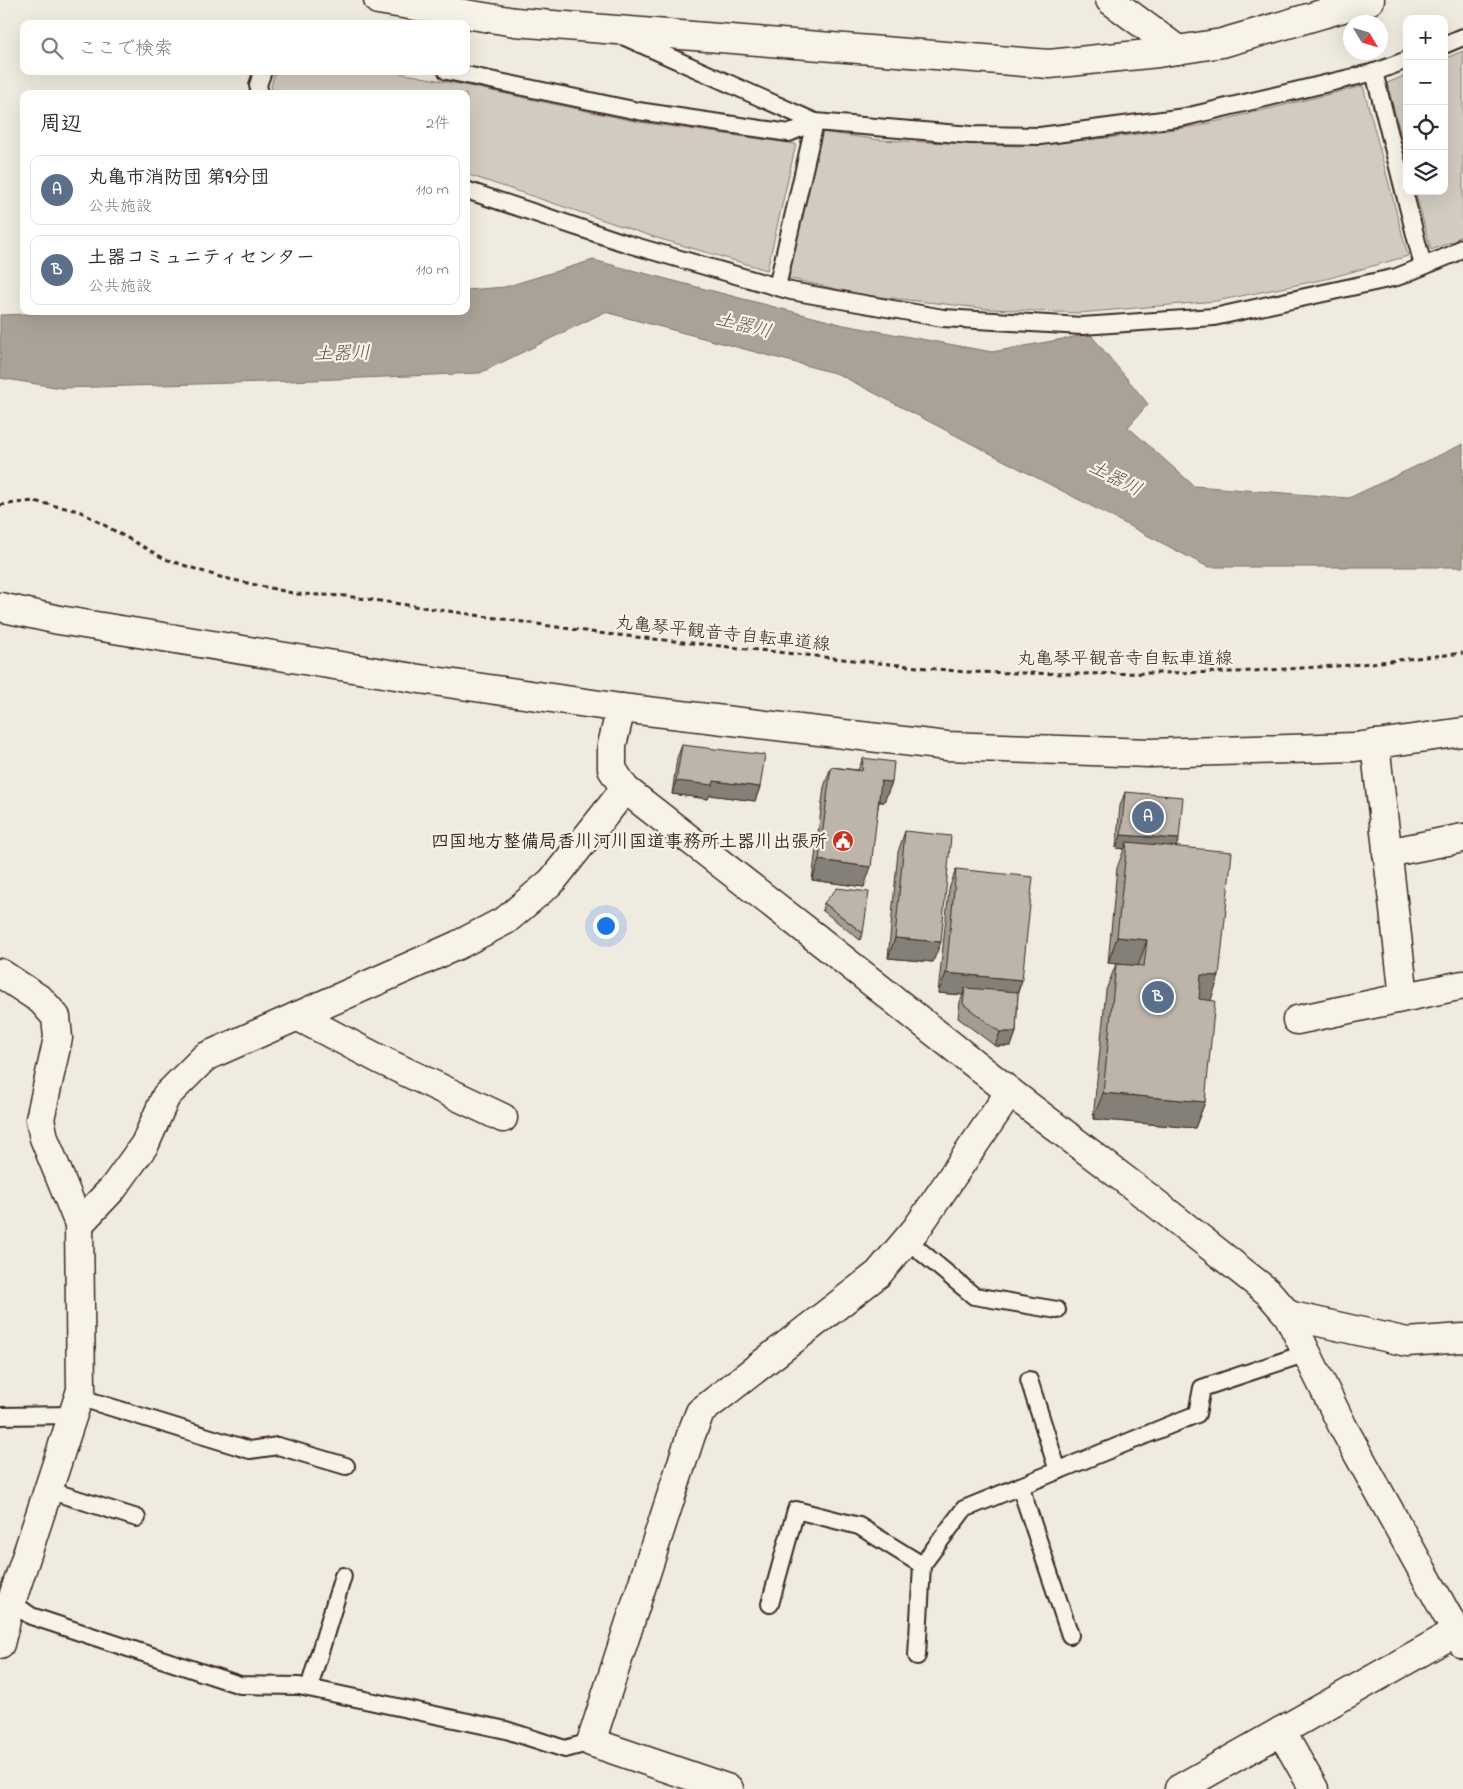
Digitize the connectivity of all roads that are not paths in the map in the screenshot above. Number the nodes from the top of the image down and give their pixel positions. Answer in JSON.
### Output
{"nodes":[{"id":1,"x":378,"y":0,"type":"edge"},
{"id":2,"x":1110,"y":0,"type":"edge"},
{"id":3,"x":1370,"y":0,"type":"edge"},
{"id":4,"x":610,"y":30,"type":"junction"},
{"id":5,"x":1463,"y":37,"type":"edge"},
{"id":6,"x":1448,"y":43,"type":"edge"},
{"id":7,"x":1178,"y":50,"type":"junction"},
{"id":8,"x":1403,"y":61,"type":"edge"},
{"id":9,"x":1374,"y":72,"type":"junction"},
{"id":10,"x":262,"y":75,"type":"edge"},
{"id":11,"x":466,"y":75,"type":"edge"},
{"id":12,"x":259,"y":90,"type":"edge"},
{"id":13,"x":815,"y":122,"type":"junction"},
{"id":14,"x":470,"y":191,"type":"edge"},
{"id":15,"x":1463,"y":247,"type":"edge"},
{"id":16,"x":1423,"y":266,"type":"junction"},
{"id":17,"x":777,"y":287,"type":"junction"},
{"id":18,"x":0,"y":607,"type":"edge"},
{"id":19,"x":621,"y":708,"type":"junction"},
{"id":20,"x":1463,"y":732,"type":"edge"},
{"id":21,"x":1375,"y":744,"type":"junction"},
{"id":22,"x":625,"y":789,"type":"junction"},
{"id":23,"x":1463,"y":838,"type":"edge"},
{"id":24,"x":1388,"y":853,"type":"junction"},
{"id":25,"x":0,"y":973,"type":"edge"},
{"id":26,"x":1463,"y":985,"type":"edge"},
{"id":27,"x":1404,"y":997,"type":"junction"},
{"id":28,"x":297,"y":1016,"type":"junction"},
{"id":29,"x":1297,"y":1020,"type":"dead end"},
{"id":30,"x":1010,"y":1092,"type":"junction"},
{"id":31,"x":503,"y":1118,"type":"dead end"},
{"id":32,"x":79,"y":1224,"type":"junction"},
{"id":33,"x":907,"y":1240,"type":"junction"},
{"id":34,"x":1058,"y":1310,"type":"dead end"},
{"id":35,"x":1288,"y":1315,"type":"junction"},
{"id":36,"x":1463,"y":1338,"type":"edge"},
{"id":37,"x":1307,"y":1353,"type":"junction"},
{"id":38,"x":1029,"y":1380,"type":"dead end"},
{"id":39,"x":76,"y":1406,"type":"junction"},
{"id":40,"x":0,"y":1416,"type":"edge"},
{"id":41,"x":346,"y":1466,"type":"dead end"},
{"id":42,"x":1058,"y":1471,"type":"junction"},
{"id":43,"x":1020,"y":1486,"type":"junction"},
{"id":44,"x":48,"y":1490,"type":"junction"},
{"id":45,"x":136,"y":1518,"type":"dead end"},
{"id":46,"x":922,"y":1565,"type":"junction"},
{"id":47,"x":343,"y":1576,"type":"dead end"},
{"id":48,"x":6,"y":1601,"type":"edge"},
{"id":49,"x":770,"y":1604,"type":"dead end"},
{"id":50,"x":1070,"y":1635,"type":"dead end"},
{"id":51,"x":1460,"y":1638,"type":"edge"},
{"id":52,"x":0,"y":1644,"type":"edge"},
{"id":53,"x":918,"y":1656,"type":"dead end"},
{"id":54,"x":309,"y":1688,"type":"junction"},
{"id":55,"x":1281,"y":1731,"type":"junction"},
{"id":56,"x":591,"y":1742,"type":"junction"},
{"id":57,"x":729,"y":1789,"type":"edge"},
{"id":58,"x":1179,"y":1789,"type":"edge"},
{"id":59,"x":1314,"y":1789,"type":"edge"}],
"edges":[{"from":1,"to":4,"type":"street"},
{"from":2,"to":7,"type":"street"},
{"from":3,"to":7,"type":"street"},
{"from":4,"to":7,"type":"street"},
{"from":4,"to":13,"type":"lane"},
{"from":5,"to":6,"type":"lane"},
{"from":8,"to":9,"type":"lane"},
{"from":9,"to":13,"type":"lane"},
{"from":9,"to":16,"type":"lane"},
{"from":10,"to":12,"type":"lane"},
{"from":11,"to":13,"type":"lane"},
{"from":13,"to":17,"type":"lane"},
{"from":14,"to":17,"type":"lane"},
{"from":15,"to":16,"type":"lane"},
{"from":16,"to":17,"type":"lane"},
{"from":18,"to":19,"type":"street"},
{"from":19,"to":21,"type":"street"},
{"from":19,"to":22,"type":"street"},
{"from":20,"to":21,"type":"street"},
{"from":21,"to":24,"type":"street"},
{"from":22,"to":28,"type":"street"},
{"from":22,"to":30,"type":"street"},
{"from":23,"to":24,"type":"street"},
{"from":24,"to":27,"type":"street"},
{"from":25,"to":32,"type":"street"},
{"from":26,"to":27,"type":"street"},
{"from":27,"to":29,"type":"street"},
{"from":28,"to":31,"type":"street"},
{"from":28,"to":32,"type":"street"},
{"from":30,"to":33,"type":"street"},
{"from":30,"to":35,"type":"street"},
{"from":32,"to":39,"type":"street"},
{"from":33,"to":34,"type":"lane"},
{"from":33,"to":56,"type":"street"},
{"from":35,"to":36,"type":"street"},
{"from":35,"to":37,"type":"street"},
{"from":37,"to":42,"type":"lane"},
{"from":37,"to":51,"type":"street"},
{"from":38,"to":42,"type":"lane"},
{"from":39,"to":40,"type":"lane"},
{"from":39,"to":41,"type":"lane"},
{"from":39,"to":44,"type":"street"},
{"from":42,"to":43,"type":"lane"},
{"from":43,"to":46,"type":"lane"},
{"from":43,"to":50,"type":"lane"},
{"from":44,"to":45,"type":"lane"},
{"from":44,"to":48,"type":"street"},
{"from":46,"to":49,"type":"lane"},
{"from":46,"to":53,"type":"lane"},
{"from":47,"to":54,"type":"lane"},
{"from":48,"to":52,"type":"street"},
{"from":48,"to":54,"type":"lane"},
{"from":51,"to":55,"type":"street"},
{"from":54,"to":56,"type":"lane"},
{"from":55,"to":58,"type":"street"},
{"from":55,"to":59,"type":"street"},
{"from":56,"to":57,"type":"street"}]}
